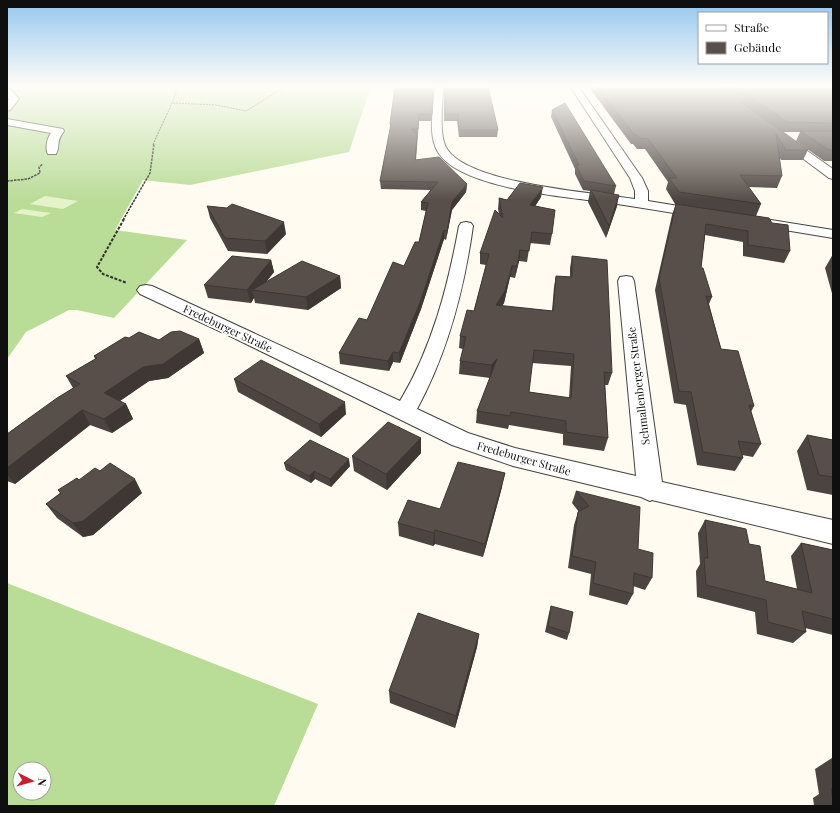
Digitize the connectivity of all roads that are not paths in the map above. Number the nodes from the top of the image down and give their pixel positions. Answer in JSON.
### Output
{"nodes":[{"id":1,"x":18,"y":124,"type":"edge"},
{"id":2,"x":438,"y":124,"type":"edge"},
{"id":3,"x":600,"y":124,"type":"edge"},
{"id":4,"x":800,"y":136,"type":"edge"},
{"id":5,"x":52,"y":152,"type":"road end"},
{"id":6,"x":815,"y":162,"type":"junction"},
{"id":7,"x":833,"y":162,"type":"edge"},
{"id":8,"x":833,"y":175,"type":"edge"},
{"id":9,"x":641,"y":204,"type":"junction"},
{"id":10,"x":717,"y":216,"type":"edge"},
{"id":11,"x":746,"y":220,"type":"edge"},
{"id":12,"x":466,"y":226,"type":"dead end"},
{"id":13,"x":833,"y":234,"type":"edge"},
{"id":14,"x":626,"y":281,"type":"dead end"},
{"id":15,"x":146,"y":290,"type":"road end"},
{"id":16,"x":404,"y":412,"type":"junction"},
{"id":17,"x":650,"y":491,"type":"junction"},
{"id":18,"x":833,"y":532,"type":"edge"}],
"edges":[{"from":1,"to":5,"type":"street"},
{"from":2,"to":9,"type":"street"},
{"from":3,"to":9,"type":"street"},
{"from":4,"to":6,"type":"street"},
{"from":6,"to":7,"type":"street"},
{"from":6,"to":8,"type":"street"},
{"from":9,"to":10,"type":"street"},
{"from":11,"to":13,"type":"street"},
{"from":12,"to":16,"type":"street"},
{"from":14,"to":17,"type":"street","name":"Schmallenberger Straße"},
{"from":15,"to":16,"type":"street","name":"Fredeburger Straße"},
{"from":16,"to":17,"type":"street","name":"Fredeburger Straße"},
{"from":17,"to":18,"type":"street","name":"Fredeburger Straße"}]}
